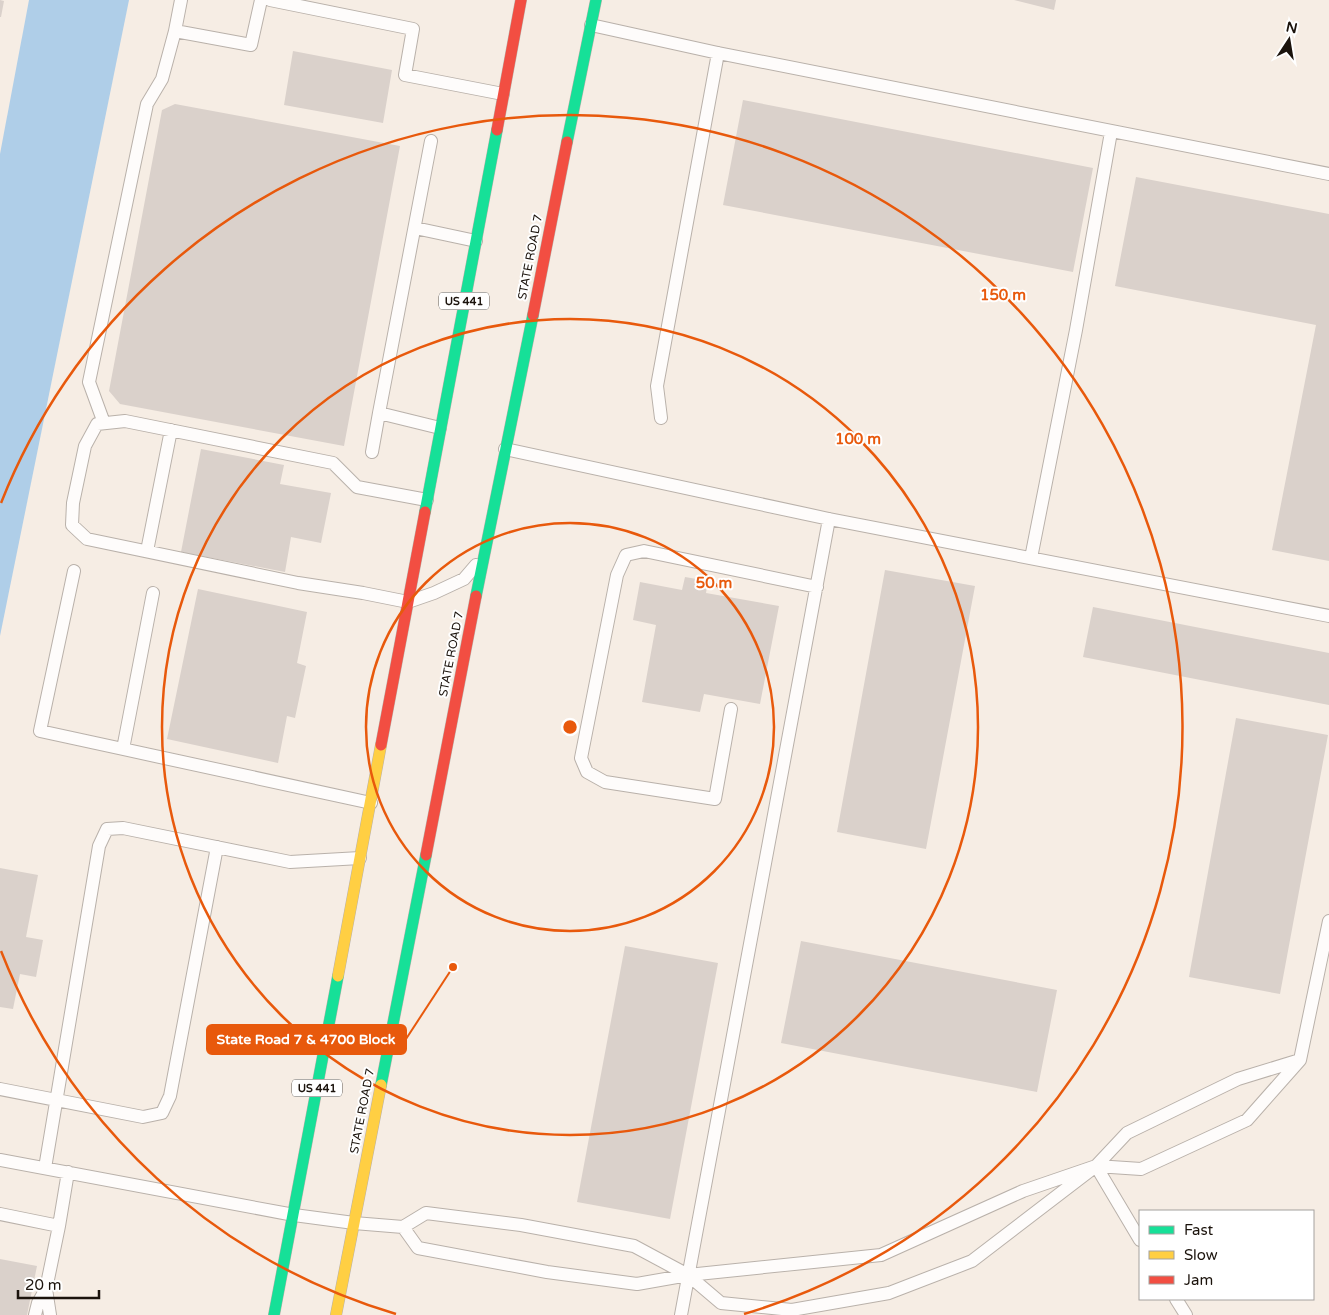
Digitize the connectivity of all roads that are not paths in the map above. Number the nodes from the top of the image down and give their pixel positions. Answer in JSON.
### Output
{"nodes":[{"id":1,"x":181,"y":0,"type":"edge"},
{"id":2,"x":260,"y":0,"type":"edge"},
{"id":3,"x":270,"y":0,"type":"edge"},
{"id":4,"x":520,"y":0,"type":"edge"},
{"id":5,"x":596,"y":0,"type":"edge"},
{"id":6,"x":591,"y":26,"type":"junction"},
{"id":7,"x":175,"y":31,"type":"junction"},
{"id":8,"x":718,"y":53,"type":"junction"},
{"id":9,"x":503,"y":94,"type":"junction"},
{"id":10,"x":1111,"y":132,"type":"junction"},
{"id":11,"x":431,"y":141,"type":"dead end"},
{"id":12,"x":1329,"y":174,"type":"edge"},
{"id":13,"x":414,"y":228,"type":"junction"},
{"id":14,"x":476,"y":241,"type":"junction"},
{"id":15,"x":379,"y":413,"type":"junction"},
{"id":16,"x":661,"y":418,"type":"dead end"},
{"id":17,"x":104,"y":423,"type":"junction"},
{"id":18,"x":440,"y":428,"type":"junction"},
{"id":19,"x":171,"y":430,"type":"junction"},
{"id":20,"x":506,"y":449,"type":"junction"},
{"id":21,"x":372,"y":452,"type":"dead end"},
{"id":22,"x":427,"y":500,"type":"junction"},
{"id":23,"x":829,"y":519,"type":"junction"},
{"id":24,"x":147,"y":551,"type":"junction"},
{"id":25,"x":484,"y":556,"type":"junction"},
{"id":26,"x":1031,"y":558,"type":"junction"},
{"id":27,"x":74,"y":571,"type":"dead end"},
{"id":28,"x":817,"y":587,"type":"junction"},
{"id":29,"x":153,"y":593,"type":"dead end"},
{"id":30,"x":408,"y":602,"type":"junction"},
{"id":31,"x":1329,"y":616,"type":"edge"},
{"id":32,"x":731,"y":709,"type":"dead end"},
{"id":33,"x":123,"y":749,"type":"junction"},
{"id":34,"x":371,"y":803,"type":"junction"},
{"id":35,"x":217,"y":847,"type":"junction"},
{"id":36,"x":360,"y":858,"type":"junction"},
{"id":37,"x":1329,"y":921,"type":"edge"},
{"id":38,"x":1300,"y":1060,"type":"junction"},
{"id":39,"x":0,"y":1089,"type":"edge"},
{"id":40,"x":56,"y":1100,"type":"junction"},
{"id":41,"x":0,"y":1160,"type":"edge"},
{"id":42,"x":1096,"y":1166,"type":"junction"},
{"id":43,"x":45,"y":1168,"type":"junction"},
{"id":44,"x":68,"y":1172,"type":"junction"},
{"id":45,"x":0,"y":1214,"type":"edge"},
{"id":46,"x":294,"y":1215,"type":"junction"},
{"id":47,"x":354,"y":1223,"type":"junction"},
{"id":48,"x":59,"y":1226,"type":"junction"},
{"id":49,"x":403,"y":1227,"type":"junction"},
{"id":50,"x":1139,"y":1238,"type":"edge"},
{"id":51,"x":688,"y":1275,"type":"junction"},
{"id":52,"x":46,"y":1289,"type":"junction"},
{"id":53,"x":1177,"y":1300,"type":"edge"},
{"id":54,"x":35,"y":1315,"type":"edge"},
{"id":55,"x":50,"y":1315,"type":"edge"},
{"id":56,"x":274,"y":1315,"type":"edge"},
{"id":57,"x":336,"y":1315,"type":"edge"},
{"id":58,"x":681,"y":1315,"type":"edge"},
{"id":59,"x":1186,"y":1315,"type":"edge"}],
"edges":[{"from":1,"to":7,"type":"lane"},
{"from":2,"to":7,"type":"lane"},
{"from":3,"to":9,"type":"lane"},
{"from":4,"to":9,"type":"main road","number":"US 441"},
{"from":5,"to":6,"type":"main road","name":"STATE ROAD 7"},
{"from":6,"to":8,"type":"lane"},
{"from":6,"to":20,"type":"main road","name":"STATE ROAD 7"},
{"from":7,"to":17,"type":"lane"},
{"from":8,"to":10,"type":"lane"},
{"from":8,"to":16,"type":"lane"},
{"from":9,"to":14,"type":"main road","number":"US 441"},
{"from":10,"to":12,"type":"lane"},
{"from":10,"to":26,"type":"lane"},
{"from":11,"to":13,"type":"lane"},
{"from":13,"to":14,"type":"lane"},
{"from":13,"to":15,"type":"lane"},
{"from":14,"to":18,"type":"main road","number":"US 441"},
{"from":15,"to":18,"type":"lane"},
{"from":15,"to":21,"type":"lane"},
{"from":17,"to":19,"type":"lane"},
{"from":17,"to":24,"type":"lane"},
{"from":18,"to":22,"type":"main road","number":"US 441"},
{"from":19,"to":22,"type":"lane"},
{"from":19,"to":24,"type":"lane"},
{"from":20,"to":23,"type":"lane"},
{"from":20,"to":25,"type":"main road","name":"STATE ROAD 7"},
{"from":22,"to":30,"type":"main road","number":"US 441"},
{"from":23,"to":26,"type":"lane"},
{"from":23,"to":28,"type":"lane"},
{"from":24,"to":30,"type":"lane"},
{"from":25,"to":30,"type":"lane"},
{"from":25,"to":47,"type":"main road","name":"STATE ROAD 7"},
{"from":26,"to":31,"type":"lane"},
{"from":27,"to":33,"type":"lane"},
{"from":28,"to":32,"type":"lane"},
{"from":28,"to":51,"type":"lane"},
{"from":29,"to":33,"type":"lane"},
{"from":30,"to":34,"type":"main road","number":"US 441"},
{"from":33,"to":34,"type":"lane"},
{"from":34,"to":36,"type":"main road","number":"US 441"},
{"from":35,"to":36,"type":"lane"},
{"from":35,"to":40,"type":"lane"},
{"from":35,"to":40,"type":"lane"},
{"from":36,"to":46,"type":"main road","number":"US 441"},
{"from":37,"to":38,"type":"lane"},
{"from":38,"to":42,"type":"lane"},
{"from":38,"to":42,"type":"lane"},
{"from":39,"to":40,"type":"lane"},
{"from":40,"to":43,"type":"lane"},
{"from":41,"to":43,"type":"lane"},
{"from":42,"to":50,"type":"lane"},
{"from":42,"to":51,"type":"lane"},
{"from":42,"to":51,"type":"lane"},
{"from":43,"to":44,"type":"lane"},
{"from":44,"to":46,"type":"lane"},
{"from":44,"to":48,"type":"lane"},
{"from":45,"to":48,"type":"lane"},
{"from":46,"to":47,"type":"lane"},
{"from":46,"to":56,"type":"main road","number":"US 441"},
{"from":47,"to":49,"type":"lane"},
{"from":47,"to":57,"type":"main road","name":"STATE ROAD 7"},
{"from":48,"to":52,"type":"lane"},
{"from":49,"to":51,"type":"lane"},
{"from":49,"to":51,"type":"lane"},
{"from":51,"to":58,"type":"lane"},
{"from":52,"to":54,"type":"lane"},
{"from":52,"to":55,"type":"lane"},
{"from":53,"to":59,"type":"lane"}]}
